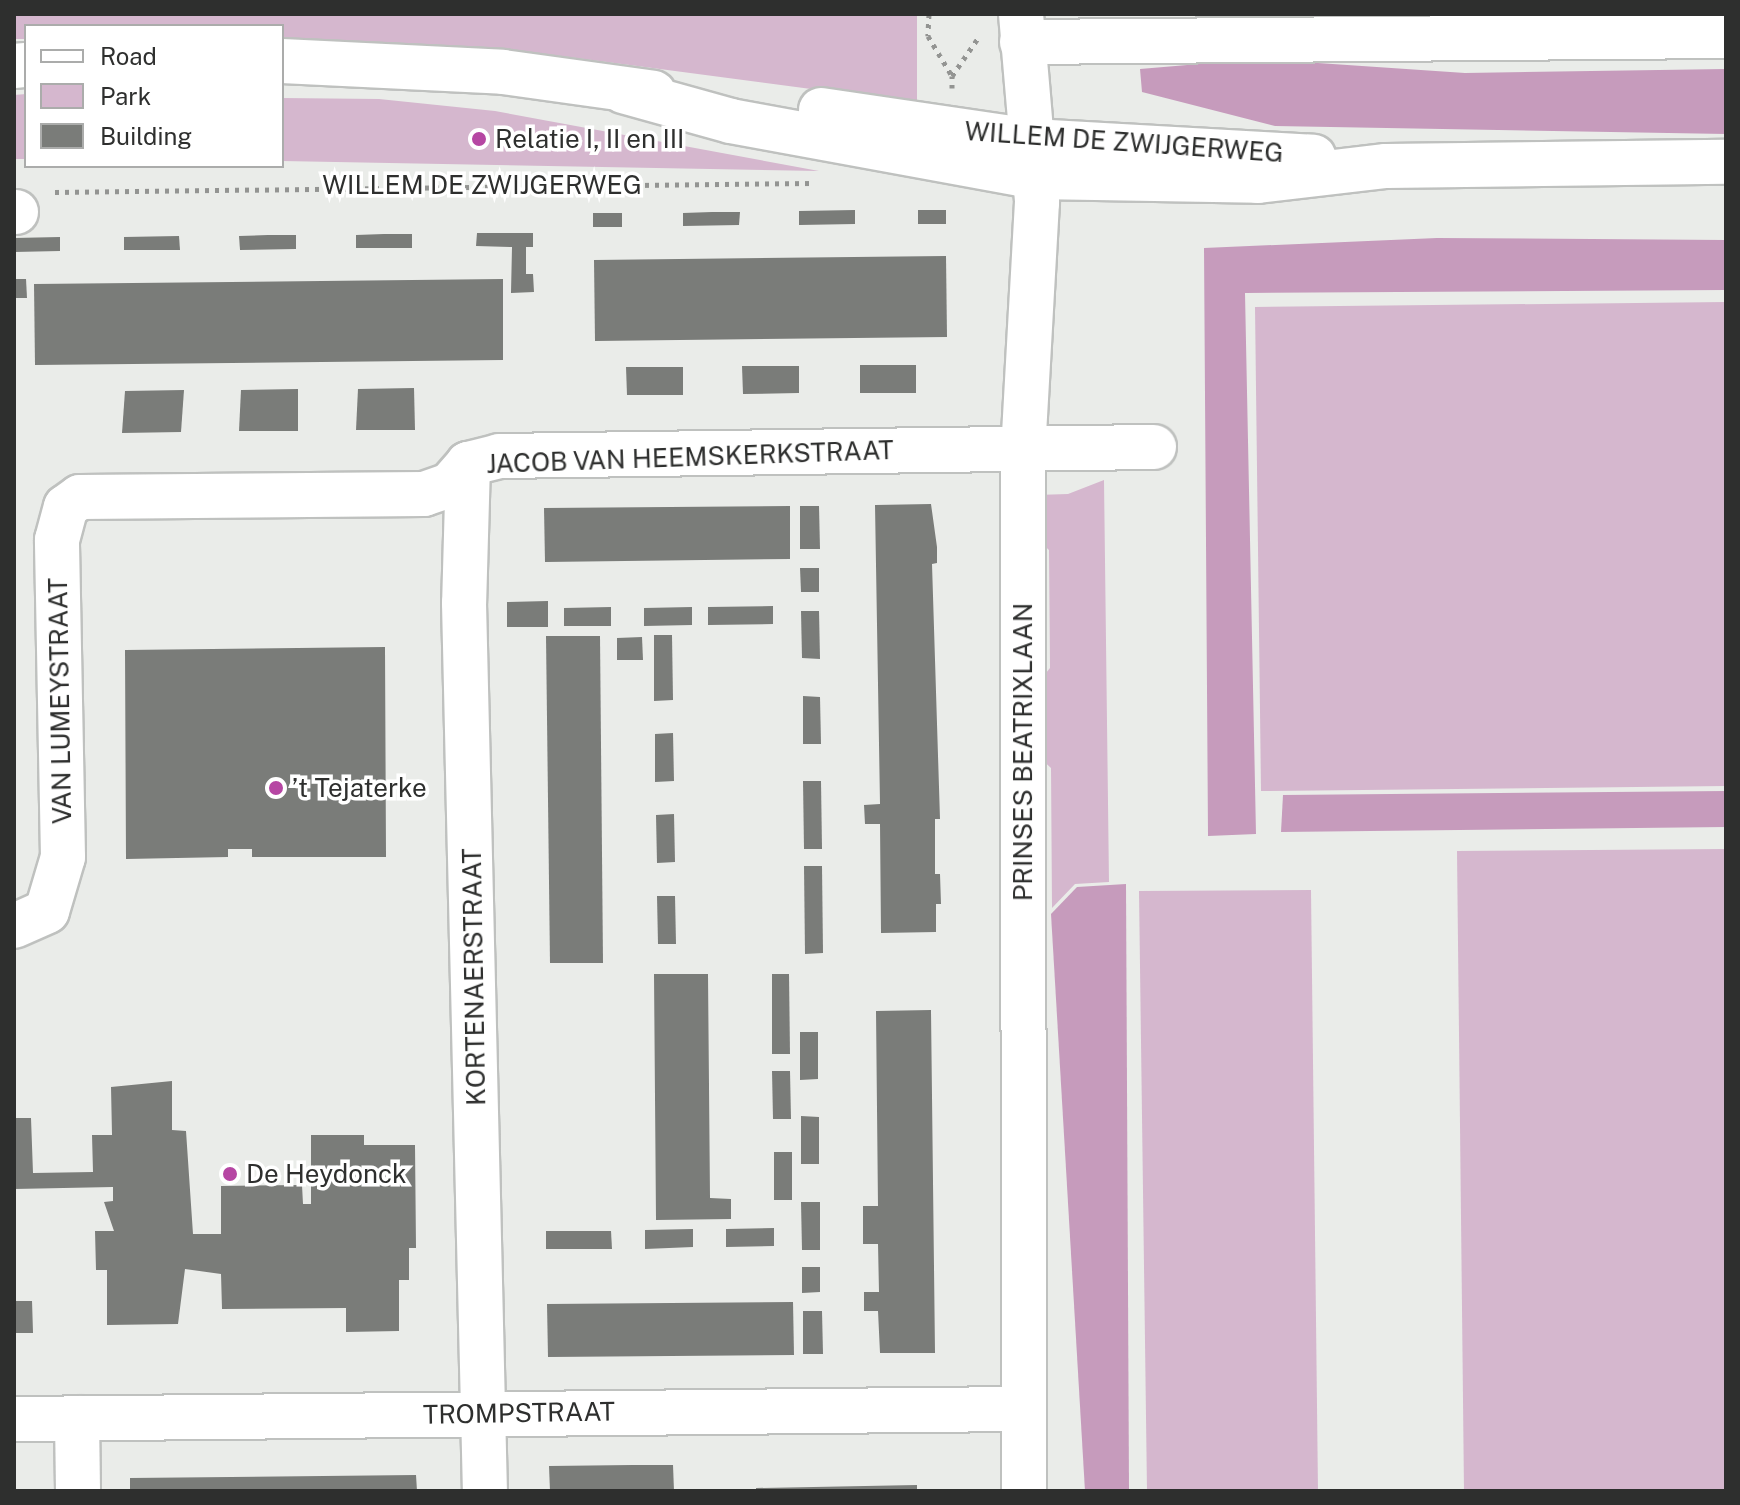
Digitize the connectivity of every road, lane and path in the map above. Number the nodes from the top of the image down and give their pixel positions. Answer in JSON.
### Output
{"nodes":[{"id":1,"x":929,"y":14,"type":"edge"},
{"id":2,"x":1008,"y":29,"type":"edge"},
{"id":3,"x":1726,"y":36,"type":"edge"},
{"id":4,"x":284,"y":61,"type":"edge"},
{"id":5,"x":1034,"y":159,"type":"junction"},
{"id":6,"x":1726,"y":162,"type":"edge"},
{"id":7,"x":821,"y":183,"type":"dead end"},
{"id":8,"x":25,"y":205,"type":"edge"},
{"id":9,"x":1154,"y":447,"type":"dead end"},
{"id":10,"x":1023,"y":449,"type":"junction"},
{"id":11,"x":468,"y":464,"type":"junction"},
{"id":12,"x":80,"y":497,"type":"joint"},
{"id":13,"x":31,"y":918,"type":"edge"},
{"id":14,"x":1024,"y":1409,"type":"junction"},
{"id":15,"x":484,"y":1413,"type":"junction"},
{"id":16,"x":77,"y":1418,"type":"junction"},
{"id":17,"x":14,"y":1419,"type":"edge"},
{"id":18,"x":78,"y":1491,"type":"edge"},
{"id":19,"x":485,"y":1491,"type":"edge"},
{"id":20,"x":1024,"y":1491,"type":"edge"}],
"edges":[{"from":1,"to":2,"type":"path"},
{"from":2,"to":3,"type":"street"},
{"from":2,"to":5,"type":"street","name":"PRINSES BEATRIXLAAN"},
{"from":4,"to":5,"type":"street","name":"WILLEM DE ZWIJGERWEG"},
{"from":5,"to":6,"type":"street","name":"WILLEM DE ZWIJGERWEG"},
{"from":5,"to":10,"type":"street","name":"PRINSES BEATRIXLAAN"},
{"from":7,"to":8,"type":"path","name":"WILLEM DE ZWIJGERWEG"},
{"from":9,"to":10,"type":"street","name":"JACOB VAN HEEMSKERKSTRAAT"},
{"from":10,"to":11,"type":"street","name":"JACOB VAN HEEMSKERKSTRAAT"},
{"from":10,"to":14,"type":"street","name":"PRINSES BEATRIXLAAN"},
{"from":11,"to":12,"type":"street","name":"JACOB VAN HEEMSKERKSTRAAT"},
{"from":11,"to":15,"type":"street","name":"KORTENAERSTRAAT"},
{"from":12,"to":13,"type":"street","name":"VAN LUMEYSTRAAT"},
{"from":14,"to":15,"type":"street","name":"TROMPSTRAAT"},
{"from":14,"to":20,"type":"street","name":"PRINSES BEATRIXLAAN"},
{"from":15,"to":16,"type":"street","name":"TROMPSTRAAT"},
{"from":15,"to":19,"type":"street","name":"KORTENAERSTRAAT"},
{"from":16,"to":17,"type":"street","name":"TROMPSTRAAT"},
{"from":16,"to":18,"type":"street"}]}
